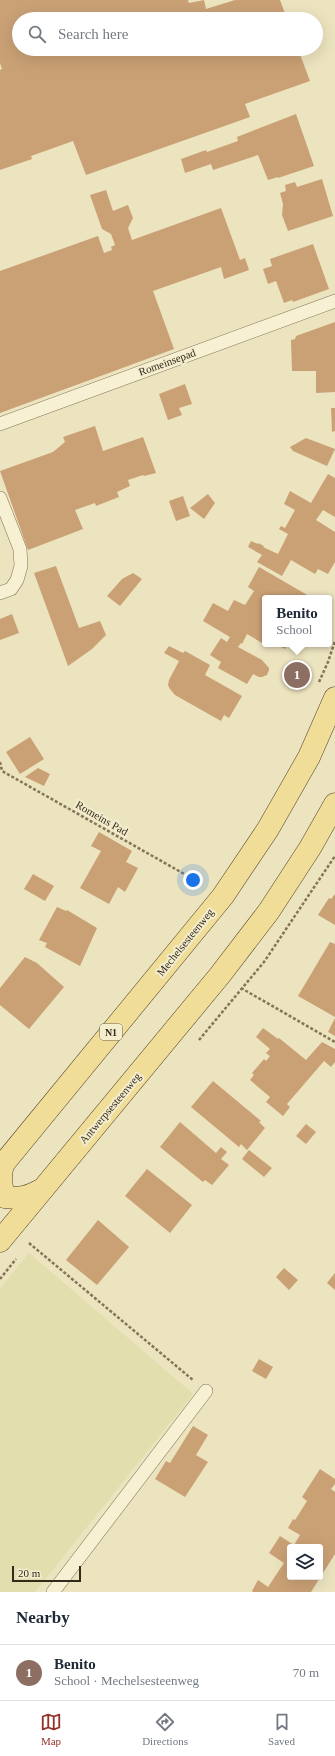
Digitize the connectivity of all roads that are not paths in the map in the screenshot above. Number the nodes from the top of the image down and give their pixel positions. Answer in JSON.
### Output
{"nodes":[{"id":1,"x":335,"y":301,"type":"edge"},
{"id":2,"x":0,"y":424,"type":"edge"},
{"id":3,"x":0,"y":498,"type":"edge"},
{"id":4,"x":0,"y":593,"type":"edge"},
{"id":5,"x":335,"y":698,"type":"edge"},
{"id":6,"x":335,"y":804,"type":"edge"},
{"id":7,"x":1,"y":1166,"type":"edge"},
{"id":8,"x":43,"y":1189,"type":"junction"},
{"id":9,"x":2,"y":1196,"type":"edge"},
{"id":10,"x":6,"y":1234,"type":"edge"},
{"id":11,"x":206,"y":1391,"type":"road end"},
{"id":12,"x":53,"y":1592,"type":"edge"}],
"edges":[{"from":1,"to":2,"type":"lane","name":"Romeinsepad"},
{"from":3,"to":4,"type":"lane"},
{"from":5,"to":7,"type":"main road","name":"Mechelsesteenweg","number":"N1"},
{"from":6,"to":8,"type":"main road","name":"Antwerpsesteenweg"},
{"from":7,"to":9,"type":"main road","name":"Mechelsesteenweg"},
{"from":8,"to":9,"type":"main road"},
{"from":8,"to":10,"type":"main road","name":"Antwerpsesteenweg"},
{"from":9,"to":10,"type":"main road","name":"Mechelsesteenweg"},
{"from":11,"to":12,"type":"lane"}]}
